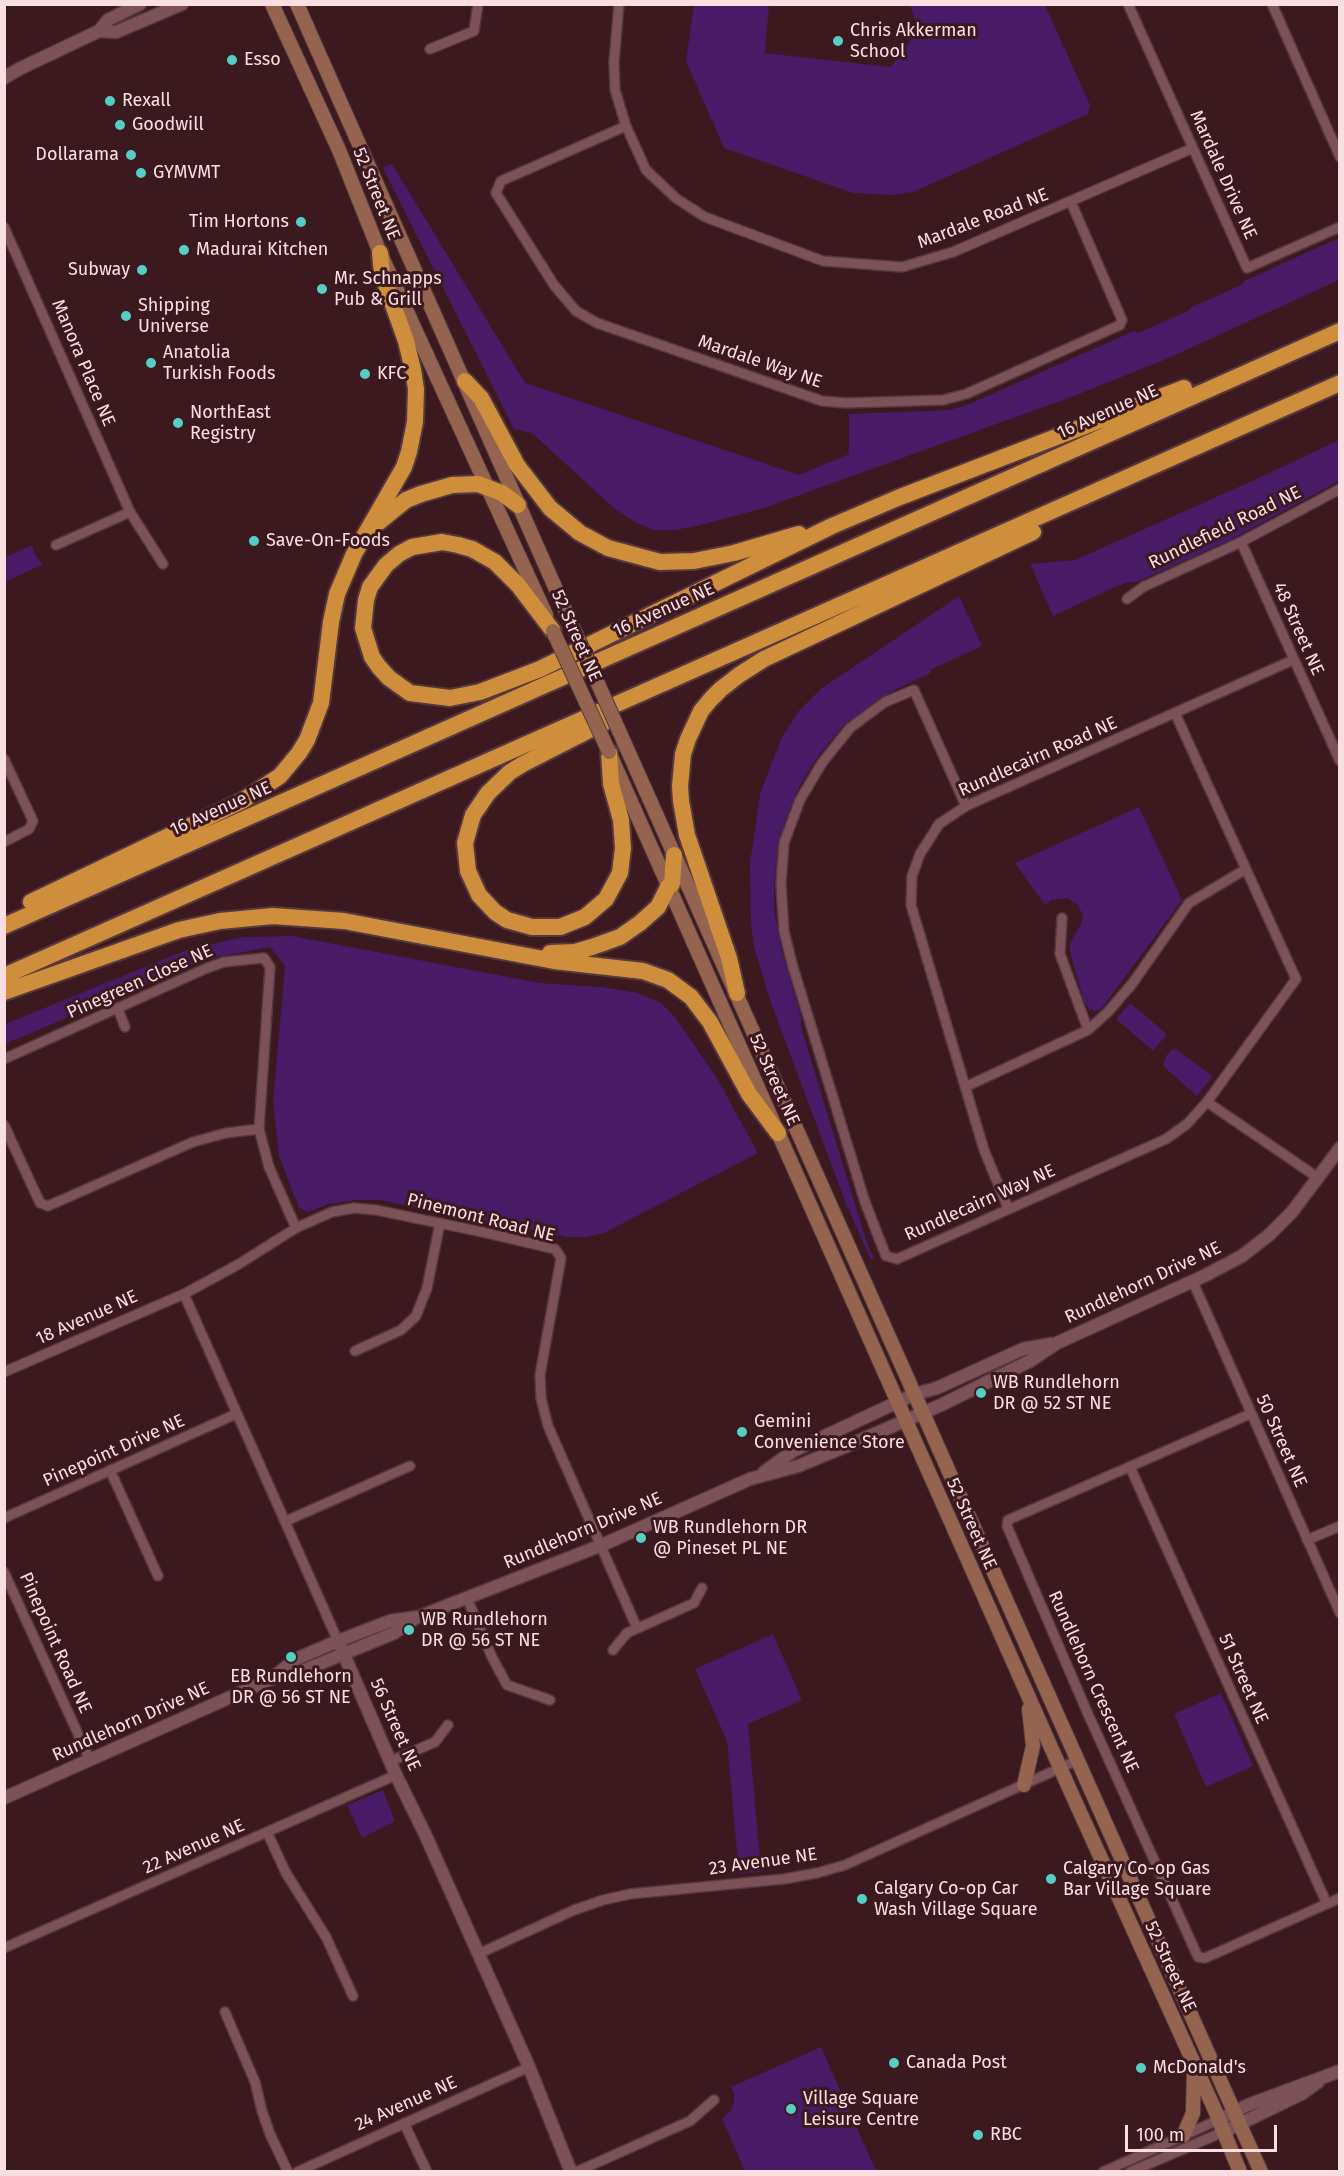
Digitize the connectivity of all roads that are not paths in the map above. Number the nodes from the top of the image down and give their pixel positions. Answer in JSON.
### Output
{"nodes":[{"id":1,"x":140,"y":4,"type":"edge"},
{"id":2,"x":182,"y":4,"type":"edge"},
{"id":3,"x":272,"y":4,"type":"edge"},
{"id":4,"x":297,"y":4,"type":"edge"},
{"id":5,"x":478,"y":4,"type":"edge"},
{"id":6,"x":619,"y":4,"type":"edge"},
{"id":7,"x":1128,"y":4,"type":"edge"},
{"id":8,"x":1272,"y":4,"type":"edge"},
{"id":9,"x":99,"y":32,"type":"junction"},
{"id":10,"x":430,"y":49,"type":"dead end"},
{"id":11,"x":4,"y":78,"type":"edge"},
{"id":12,"x":626,"y":126,"type":"junction"},
{"id":13,"x":1193,"y":148,"type":"junction"},
{"id":14,"x":1340,"y":157,"type":"edge"},
{"id":15,"x":1071,"y":202,"type":"junction"},
{"id":16,"x":1340,"y":227,"type":"edge"},
{"id":17,"x":4,"y":228,"type":"edge"},
{"id":18,"x":380,"y":253,"type":"junction"},
{"id":19,"x":1340,"y":331,"type":"edge"},
{"id":20,"x":1268,"y":363,"type":"junction"},
{"id":21,"x":465,"y":381,"type":"junction"},
{"id":22,"x":1340,"y":383,"type":"edge"},
{"id":23,"x":1172,"y":459,"type":"junction"},
{"id":24,"x":488,"y":487,"type":"junction"},
{"id":25,"x":1340,"y":489,"type":"edge"},
{"id":26,"x":518,"y":505,"type":"junction"},
{"id":27,"x":130,"y":512,"type":"junction"},
{"id":28,"x":832,"y":526,"type":"junction"},
{"id":29,"x":362,"y":541,"type":"junction"},
{"id":30,"x":1241,"y":542,"type":"junction"},
{"id":31,"x":56,"y":545,"type":"dead end"},
{"id":32,"x":164,"y":564,"type":"dead end"},
{"id":33,"x":1127,"y":599,"type":"dead end"},
{"id":34,"x":807,"y":621,"type":"junction"},
{"id":35,"x":554,"y":631,"type":"junction"},
{"id":36,"x":1293,"y":660,"type":"junction"},
{"id":37,"x":1175,"y":713,"type":"junction"},
{"id":38,"x":609,"y":752,"type":"junction"},
{"id":39,"x":4,"y":759,"type":"edge"},
{"id":40,"x":1340,"y":761,"type":"edge"},
{"id":41,"x":966,"y":806,"type":"junction"},
{"id":42,"x":4,"y":842,"type":"edge"},
{"id":43,"x":674,"y":855,"type":"junction"},
{"id":44,"x":1246,"y":869,"type":"junction"},
{"id":45,"x":668,"y":887,"type":"junction"},
{"id":46,"x":4,"y":915,"type":"edge"},
{"id":47,"x":1062,"y":918,"type":"dead end"},
{"id":48,"x":4,"y":926,"type":"edge"},
{"id":49,"x":519,"y":954,"type":"junction"},
{"id":50,"x":4,"y":976,"type":"edge"},
{"id":51,"x":4,"y":992,"type":"edge"},
{"id":52,"x":737,"y":993,"type":"junction"},
{"id":53,"x":118,"y":1009,"type":"junction"},
{"id":54,"x":125,"y":1027,"type":"dead end"},
{"id":55,"x":1088,"y":1030,"type":"junction"},
{"id":56,"x":4,"y":1059,"type":"edge"},
{"id":57,"x":965,"y":1087,"type":"junction"},
{"id":58,"x":1207,"y":1102,"type":"junction"},
{"id":59,"x":4,"y":1125,"type":"edge"},
{"id":60,"x":259,"y":1129,"type":"junction"},
{"id":61,"x":778,"y":1133,"type":"junction"},
{"id":62,"x":1340,"y":1148,"type":"edge"},
{"id":63,"x":1317,"y":1177,"type":"junction"},
{"id":64,"x":1008,"y":1209,"type":"junction"},
{"id":65,"x":440,"y":1223,"type":"junction"},
{"id":66,"x":296,"y":1228,"type":"junction"},
{"id":67,"x":1193,"y":1282,"type":"junction"},
{"id":68,"x":184,"y":1294,"type":"junction"},
{"id":69,"x":1057,"y":1342,"type":"junction"},
{"id":70,"x":355,"y":1351,"type":"dead end"},
{"id":71,"x":4,"y":1372,"type":"edge"},
{"id":72,"x":915,"y":1394,"type":"junction"},
{"id":73,"x":898,"y":1403,"type":"junction"},
{"id":74,"x":924,"y":1413,"type":"junction"},
{"id":75,"x":1250,"y":1413,"type":"junction"},
{"id":76,"x":236,"y":1414,"type":"junction"},
{"id":77,"x":906,"y":1420,"type":"junction"},
{"id":78,"x":410,"y":1466,"type":"dead end"},
{"id":79,"x":1130,"y":1467,"type":"junction"},
{"id":80,"x":110,"y":1470,"type":"junction"},
{"id":81,"x":761,"y":1474,"type":"junction"},
{"id":82,"x":4,"y":1518,"type":"edge"},
{"id":83,"x":286,"y":1521,"type":"junction"},
{"id":84,"x":1340,"y":1526,"type":"edge"},
{"id":85,"x":1307,"y":1540,"type":"junction"},
{"id":86,"x":602,"y":1545,"type":"junction"},
{"id":87,"x":4,"y":1572,"type":"edge"},
{"id":88,"x":158,"y":1576,"type":"dead end"},
{"id":89,"x":702,"y":1588,"type":"dead end"},
{"id":90,"x":466,"y":1598,"type":"junction"},
{"id":91,"x":1340,"y":1613,"type":"edge"},
{"id":92,"x":418,"y":1617,"type":"junction"},
{"id":93,"x":637,"y":1628,"type":"junction"},
{"id":94,"x":338,"y":1641,"type":"junction"},
{"id":95,"x":613,"y":1650,"type":"dead end"},
{"id":96,"x":344,"y":1653,"type":"junction"},
{"id":97,"x":271,"y":1678,"type":"junction"},
{"id":98,"x":1028,"y":1695,"type":"junction"},
{"id":99,"x":549,"y":1700,"type":"dead end"},
{"id":100,"x":447,"y":1725,"type":"dead end"},
{"id":101,"x":90,"y":1760,"type":"junction"},
{"id":102,"x":1078,"y":1760,"type":"junction"},
{"id":103,"x":391,"y":1761,"type":"junction"},
{"id":104,"x":1061,"y":1768,"type":"junction"},
{"id":105,"x":396,"y":1775,"type":"junction"},
{"id":106,"x":1024,"y":1785,"type":"junction"},
{"id":107,"x":4,"y":1798,"type":"edge"},
{"id":108,"x":267,"y":1832,"type":"junction"},
{"id":109,"x":1340,"y":1898,"type":"edge"},
{"id":110,"x":1327,"y":1904,"type":"junction"},
{"id":111,"x":4,"y":1948,"type":"edge"},
{"id":112,"x":478,"y":1954,"type":"junction"},
{"id":113,"x":353,"y":1996,"type":"dead end"},
{"id":114,"x":225,"y":2012,"type":"dead end"},
{"id":115,"x":1194,"y":2064,"type":"junction"},
{"id":116,"x":529,"y":2067,"type":"junction"},
{"id":117,"x":1340,"y":2071,"type":"edge"},
{"id":118,"x":714,"y":2100,"type":"dead end"},
{"id":119,"x":1237,"y":2117,"type":"junction"},
{"id":120,"x":404,"y":2123,"type":"junction"},
{"id":121,"x":1221,"y":2126,"type":"junction"},
{"id":122,"x":1183,"y":2136,"type":"junction"},
{"id":123,"x":288,"y":2172,"type":"edge"},
{"id":124,"x":297,"y":2172,"type":"edge"},
{"id":125,"x":427,"y":2172,"type":"edge"},
{"id":126,"x":574,"y":2172,"type":"edge"},
{"id":127,"x":1103,"y":2172,"type":"edge"},
{"id":128,"x":1130,"y":2172,"type":"edge"},
{"id":129,"x":1240,"y":2172,"type":"edge"},
{"id":130,"x":1261,"y":2172,"type":"edge"}],
"edges":[{"from":1,"to":9,"type":"street"},
{"from":2,"to":9,"type":"street"},
{"from":3,"to":18,"type":"main road","name":"52 Street NE"},
{"from":4,"to":21,"type":"main road","name":"52 Street NE"},
{"from":5,"to":10,"type":"street"},
{"from":6,"to":12,"type":"street","name":"Mardale Road NE"},
{"from":7,"to":13,"type":"street","name":"Mardale Drive NE"},
{"from":8,"to":14,"type":"street"},
{"from":9,"to":11,"type":"street"},
{"from":12,"to":15,"type":"street","name":"Mardale Road NE"},
{"from":12,"to":15,"type":"street","name":"Mardale Way NE"},
{"from":13,"to":15,"type":"street","name":"Mardale Road NE"},
{"from":13,"to":16,"type":"street","name":"Mardale Drive NE"},
{"from":17,"to":27,"type":"street","name":"Manora Place NE"},
{"from":18,"to":24,"type":"main road","name":"52 Street NE"},
{"from":18,"to":29,"type":"highway"},
{"from":19,"to":20,"type":"highway","name":"16 Avenue NE"},
{"from":20,"to":28,"type":"highway"},
{"from":20,"to":48,"type":"highway","name":"16 Avenue NE"},
{"from":21,"to":26,"type":"main road","name":"52 Street NE"},
{"from":21,"to":28,"type":"highway"},
{"from":22,"to":23,"type":"highway"},
{"from":23,"to":34,"type":"highway"},
{"from":23,"to":52,"type":"highway"},
{"from":24,"to":26,"type":"highway"},
{"from":24,"to":29,"type":"highway"},
{"from":24,"to":35,"type":"main road","name":"52 Street NE"},
{"from":25,"to":30,"type":"street","name":"Rundlefield Road NE"},
{"from":26,"to":43,"type":"main road","name":"52 Street NE","bridge":true},
{"from":27,"to":31,"type":"street"},
{"from":27,"to":32,"type":"street","name":"Manora Place NE"},
{"from":28,"to":35,"type":"highway"},
{"from":29,"to":46,"type":"highway"},
{"from":30,"to":33,"type":"street","name":"Rundlefield Road NE"},
{"from":30,"to":36,"type":"street","name":"48 Street NE"},
{"from":34,"to":38,"type":"highway"},
{"from":34,"to":50,"type":"highway"},
{"from":35,"to":38,"type":"main road","name":"52 Street NE","bridge":true},
{"from":36,"to":37,"type":"street","name":"Rundlecairn Road NE"},
{"from":36,"to":40,"type":"street","name":"48 Street NE"},
{"from":37,"to":41,"type":"street","name":"Rundlecairn Road NE"},
{"from":37,"to":44,"type":"street","name":"Rundlecairn Way NE"},
{"from":38,"to":45,"type":"main road","name":"52 Street NE"},
{"from":39,"to":42,"type":"street"},
{"from":41,"to":57,"type":"street","name":"Rundlecairn Road NE"},
{"from":41,"to":64,"type":"street","name":"Rundlecairn Way NE"},
{"from":43,"to":45,"type":"highway"},
{"from":43,"to":52,"type":"main road","name":"52 Street NE"},
{"from":44,"to":55,"type":"street"},
{"from":44,"to":58,"type":"street","name":"Rundlecairn Way NE"},
{"from":45,"to":49,"type":"highway"},
{"from":45,"to":61,"type":"main road","name":"52 Street NE"},
{"from":47,"to":55,"type":"street"},
{"from":49,"to":51,"type":"highway"},
{"from":49,"to":61,"type":"highway"},
{"from":52,"to":72,"type":"main road","name":"52 Street NE"},
{"from":53,"to":54,"type":"street"},
{"from":53,"to":56,"type":"street","name":"Pinegreen Close NE"},
{"from":53,"to":60,"type":"street","name":"Pinegreen Close NE"},
{"from":55,"to":57,"type":"street"},
{"from":57,"to":64,"type":"street","name":"Rundlecairn Road NE"},
{"from":58,"to":63,"type":"street"},
{"from":58,"to":64,"type":"street","name":"Rundlecairn Way NE"},
{"from":59,"to":60,"type":"street"},
{"from":60,"to":66,"type":"street","name":"Pinegreen Close NE"},
{"from":61,"to":73,"type":"main road","name":"52 Street NE"},
{"from":62,"to":63,"type":"street","name":"Rundlehorn Drive NE"},
{"from":63,"to":67,"type":"street","name":"Rundlehorn Drive NE"},
{"from":65,"to":66,"type":"street","name":"Pinemont Road NE"},
{"from":65,"to":70,"type":"street"},
{"from":65,"to":86,"type":"street","name":"Pinemont Road NE"},
{"from":66,"to":68,"type":"street","name":"Pinemont Road NE"},
{"from":67,"to":69,"type":"street","name":"Rundlehorn Drive NE"},
{"from":67,"to":75,"type":"street","name":"50 Street NE"},
{"from":68,"to":71,"type":"street","name":"18 Avenue NE"},
{"from":68,"to":76,"type":"street","name":"56 Street NE"},
{"from":69,"to":72,"type":"street","name":"Rundlehorn Drive NE"},
{"from":69,"to":74,"type":"street","name":"Rundlehorn Drive NE"},
{"from":72,"to":73,"type":"street","name":"Rundlehorn Drive NE"},
{"from":72,"to":74,"type":"main road","name":"52 Street NE"},
{"from":73,"to":77,"type":"main road","name":"52 Street NE"},
{"from":73,"to":81,"type":"street","name":"Rundlehorn Drive NE"},
{"from":74,"to":77,"type":"street","name":"Rundlehorn Drive NE"},
{"from":74,"to":102,"type":"main road","name":"52 Street NE"},
{"from":75,"to":79,"type":"street","name":"Rundlehorn Crescent NE"},
{"from":75,"to":85,"type":"street","name":"50 Street NE"},
{"from":76,"to":80,"type":"street","name":"Pinepoint Drive NE"},
{"from":76,"to":83,"type":"street","name":"56 Street NE"},
{"from":77,"to":81,"type":"street","name":"Rundlehorn Drive NE"},
{"from":77,"to":98,"type":"main road","name":"52 Street NE"},
{"from":78,"to":83,"type":"street"},
{"from":79,"to":110,"type":"street","name":"51 Street NE"},
{"from":79,"to":110,"type":"street","name":"Rundlehorn Crescent NE"},
{"from":80,"to":82,"type":"street","name":"Pinepoint Drive NE"},
{"from":80,"to":88,"type":"street"},
{"from":81,"to":86,"type":"street","name":"Rundlehorn Drive NE"},
{"from":83,"to":94,"type":"street","name":"56 Street NE"},
{"from":84,"to":85,"type":"street"},
{"from":85,"to":91,"type":"street","name":"50 Street NE"},
{"from":86,"to":90,"type":"street","name":"Rundlehorn Drive NE"},
{"from":86,"to":93,"type":"street","name":"Pinemont Road NE"},
{"from":87,"to":101,"type":"street","name":"Pinepoint Road NE"},
{"from":89,"to":93,"type":"street"},
{"from":90,"to":92,"type":"street","name":"Rundlehorn Drive NE"},
{"from":90,"to":99,"type":"street"},
{"from":92,"to":94,"type":"street","name":"Rundlehorn Drive NE"},
{"from":92,"to":96,"type":"street","name":"Rundlehorn Drive NE"},
{"from":93,"to":95,"type":"street"},
{"from":94,"to":96,"type":"street","name":"56 Street NE"},
{"from":94,"to":97,"type":"street","name":"Rundlehorn Drive NE"},
{"from":96,"to":97,"type":"street","name":"Rundlehorn Drive NE"},
{"from":96,"to":103,"type":"street","name":"56 Street NE"},
{"from":97,"to":101,"type":"street","name":"Rundlehorn Drive NE"},
{"from":98,"to":104,"type":"main road","name":"52 Street NE"},
{"from":98,"to":106,"type":"main road"},
{"from":100,"to":103,"type":"street"},
{"from":101,"to":107,"type":"street","name":"Rundlehorn Drive NE"},
{"from":102,"to":104,"type":"street","name":"23 Avenue NE"},
{"from":102,"to":119,"type":"main road","name":"52 Street NE"},
{"from":103,"to":105,"type":"street","name":"56 Street NE"},
{"from":104,"to":106,"type":"street","name":"23 Avenue NE"},
{"from":104,"to":115,"type":"main road","name":"52 Street NE"},
{"from":105,"to":108,"type":"street","name":"22 Avenue NE"},
{"from":105,"to":112,"type":"street","name":"56 Street NE"},
{"from":106,"to":112,"type":"street","name":"23 Avenue NE"},
{"from":108,"to":111,"type":"street","name":"22 Avenue NE"},
{"from":108,"to":113,"type":"street"},
{"from":109,"to":110,"type":"street","name":"Rundlehorn Crescent NE"},
{"from":112,"to":116,"type":"street","name":"56 Street NE"},
{"from":114,"to":123,"type":"street"},
{"from":115,"to":121,"type":"main road","name":"52 Street NE"},
{"from":115,"to":122,"type":"main road"},
{"from":116,"to":120,"type":"street","name":"24 Avenue NE"},
{"from":116,"to":126,"type":"street","name":"56 Street NE"},
{"from":117,"to":119,"type":"street"},
{"from":118,"to":126,"type":"street"},
{"from":119,"to":121,"type":"street"},
{"from":119,"to":130,"type":"main road","name":"52 Street NE"},
{"from":120,"to":124,"type":"street","name":"24 Avenue NE"},
{"from":120,"to":125,"type":"street"},
{"from":121,"to":122,"type":"street"},
{"from":121,"to":128,"type":"street"},
{"from":121,"to":129,"type":"main road","name":"52 Street NE"},
{"from":122,"to":127,"type":"street"}]}
